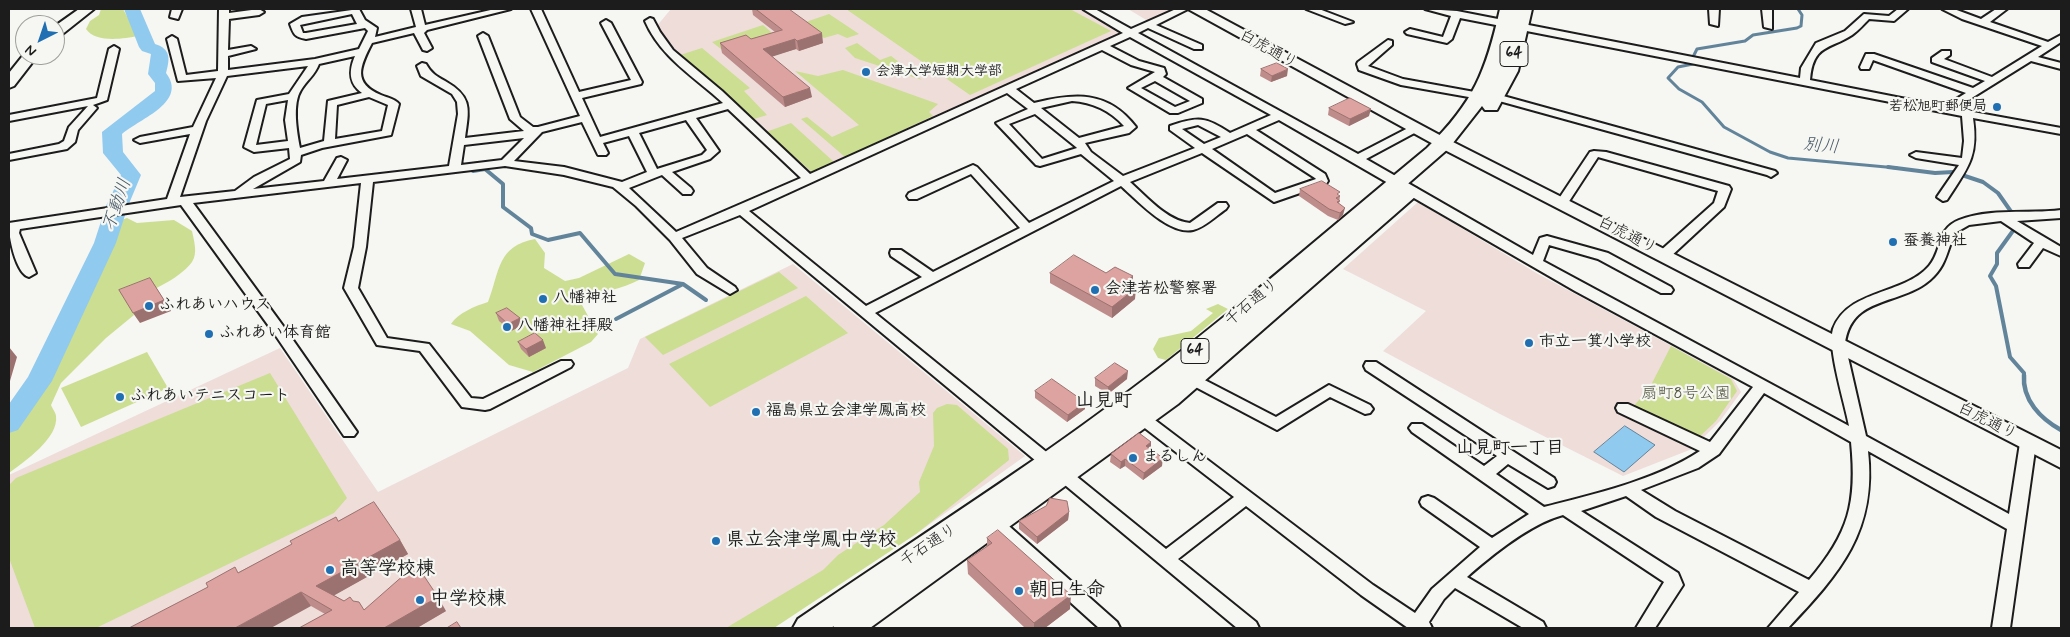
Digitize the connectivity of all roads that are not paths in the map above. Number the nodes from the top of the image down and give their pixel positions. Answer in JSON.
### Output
{"nodes":[{"id":1,"x":87,"y":9,"type":"edge"},
{"id":2,"x":416,"y":9,"type":"edge"},
{"id":3,"x":506,"y":9,"type":"edge"},
{"id":4,"x":536,"y":9,"type":"edge"},
{"id":5,"x":1088,"y":9,"type":"edge"},
{"id":6,"x":1183,"y":9,"type":"edge"},
{"id":7,"x":1195,"y":9,"type":"edge"},
{"id":8,"x":1311,"y":9,"type":"edge"},
{"id":9,"x":1430,"y":9,"type":"edge"},
{"id":10,"x":1524,"y":9,"type":"edge"},
{"id":11,"x":1714,"y":9,"type":"edge"},
{"id":12,"x":1767,"y":9,"type":"edge"},
{"id":13,"x":1903,"y":9,"type":"edge"},
{"id":14,"x":1947,"y":9,"type":"edge"},
{"id":15,"x":2002,"y":9,"type":"edge"},
{"id":16,"x":355,"y":10,"type":"edge"},
{"id":17,"x":259,"y":12,"type":"dead end"},
{"id":18,"x":224,"y":13,"type":"edge"},
{"id":19,"x":1457,"y":14,"type":"junction"},
{"id":20,"x":1511,"y":20,"type":"edge"},
{"id":21,"x":650,"y":21,"type":"dead end"},
{"id":22,"x":1348,"y":22,"type":"dead end"},
{"id":23,"x":606,"y":23,"type":"dead end"},
{"id":24,"x":1982,"y":23,"type":"junction"},
{"id":25,"x":1715,"y":24,"type":"dead end"},
{"id":26,"x":367,"y":25,"type":"junction"},
{"id":27,"x":1149,"y":25,"type":"junction"},
{"id":28,"x":65,"y":26,"type":"edge"},
{"id":29,"x":1769,"y":27,"type":"dead end"},
{"id":30,"x":420,"y":31,"type":"junction"},
{"id":31,"x":1410,"y":32,"type":"dead end"},
{"id":32,"x":1131,"y":33,"type":"junction"},
{"id":33,"x":483,"y":36,"type":"dead end"},
{"id":34,"x":2061,"y":38,"type":"edge"},
{"id":35,"x":172,"y":39,"type":"dead end"},
{"id":36,"x":369,"y":41,"type":"junction"},
{"id":37,"x":1388,"y":43,"type":"dead end"},
{"id":38,"x":2049,"y":45,"type":"junction"},
{"id":39,"x":1103,"y":46,"type":"junction"},
{"id":40,"x":1198,"y":47,"type":"dead end"},
{"id":41,"x":427,"y":48,"type":"dead end"},
{"id":42,"x":114,"y":49,"type":"dead end"},
{"id":43,"x":251,"y":49,"type":"dead end"},
{"id":44,"x":361,"y":52,"type":"junction"},
{"id":45,"x":1946,"y":53,"type":"dead end"},
{"id":46,"x":224,"y":54,"type":"junction"},
{"id":47,"x":2032,"y":58,"type":"junction"},
{"id":48,"x":315,"y":62,"type":"junction"},
{"id":49,"x":23,"y":65,"type":"edge"},
{"id":50,"x":422,"y":66,"type":"dead end"},
{"id":51,"x":2061,"y":66,"type":"edge"},
{"id":52,"x":1865,"y":68,"type":"dead end"},
{"id":53,"x":224,"y":74,"type":"junction"},
{"id":54,"x":1155,"y":77,"type":"junction"},
{"id":55,"x":1992,"y":80,"type":"junction"},
{"id":56,"x":9,"y":83,"type":"edge"},
{"id":57,"x":1805,"y":83,"type":"junction"},
{"id":58,"x":1009,"y":88,"type":"junction"},
{"id":59,"x":1972,"y":92,"type":"junction"},
{"id":60,"x":370,"y":94,"type":"junction"},
{"id":61,"x":294,"y":96,"type":"junction"},
{"id":62,"x":576,"y":96,"type":"junction"},
{"id":63,"x":1488,"y":97,"type":"junction"},
{"id":64,"x":729,"y":105,"type":"junction"},
{"id":65,"x":92,"y":108,"type":"dead end"},
{"id":66,"x":1035,"y":108,"type":"junction"},
{"id":67,"x":1962,"y":113,"type":"junction"},
{"id":68,"x":689,"y":116,"type":"junction"},
{"id":69,"x":1278,"y":116,"type":"junction"},
{"id":70,"x":9,"y":118,"type":"edge"},
{"id":71,"x":587,"y":118,"type":"junction"},
{"id":72,"x":1416,"y":128,"type":"junction"},
{"id":73,"x":197,"y":129,"type":"junction"},
{"id":74,"x":1248,"y":130,"type":"junction"},
{"id":75,"x":2061,"y":130,"type":"edge"},
{"id":76,"x":537,"y":131,"type":"junction"},
{"id":77,"x":633,"y":132,"type":"junction"},
{"id":78,"x":1229,"y":138,"type":"junction"},
{"id":79,"x":140,"y":140,"type":"dead end"},
{"id":80,"x":598,"y":141,"type":"junction"},
{"id":81,"x":459,"y":142,"type":"junction"},
{"id":82,"x":329,"y":143,"type":"junction"},
{"id":83,"x":1080,"y":146,"type":"junction"},
{"id":84,"x":1450,"y":146,"type":"junction"},
{"id":85,"x":294,"y":148,"type":"junction"},
{"id":86,"x":1204,"y":149,"type":"junction"},
{"id":87,"x":602,"y":153,"type":"dead end"},
{"id":88,"x":1916,"y":155,"type":"dead end"},
{"id":89,"x":9,"y":157,"type":"edge"},
{"id":90,"x":1358,"y":159,"type":"junction"},
{"id":91,"x":342,"y":160,"type":"dead end"},
{"id":92,"x":505,"y":163,"type":"junction"},
{"id":93,"x":455,"y":168,"type":"junction"},
{"id":94,"x":1962,"y":168,"type":"junction"},
{"id":95,"x":659,"y":173,"type":"junction"},
{"id":96,"x":1771,"y":173,"type":"dead end"},
{"id":97,"x":808,"y":178,"type":"junction"},
{"id":98,"x":367,"y":179,"type":"junction"},
{"id":99,"x":1122,"y":181,"type":"junction"},
{"id":100,"x":329,"y":183,"type":"junction"},
{"id":101,"x":621,"y":187,"type":"junction"},
{"id":102,"x":1405,"y":187,"type":"junction"},
{"id":103,"x":687,"y":191,"type":"dead end"},
{"id":104,"x":239,"y":193,"type":"junction"},
{"id":105,"x":913,"y":196,"type":"dead end"},
{"id":106,"x":1943,"y":197,"type":"dead end"},
{"id":107,"x":179,"y":201,"type":"junction"},
{"id":108,"x":1562,"y":203,"type":"junction"},
{"id":109,"x":1222,"y":206,"type":"dead end"},
{"id":110,"x":741,"y":210,"type":"junction"},
{"id":111,"x":2061,"y":214,"type":"edge"},
{"id":112,"x":1996,"y":217,"type":"junction"},
{"id":113,"x":12,"y":227,"type":"edge"},
{"id":114,"x":1028,"y":229,"type":"junction"},
{"id":115,"x":674,"y":237,"type":"junction"},
{"id":116,"x":2042,"y":242,"type":"junction"},
{"id":117,"x":2061,"y":252,"type":"edge"},
{"id":118,"x":896,"y":253,"type":"dead end"},
{"id":119,"x":1664,"y":255,"type":"junction"},
{"id":120,"x":1536,"y":263,"type":"junction"},
{"id":121,"x":2024,"y":264,"type":"dead end"},
{"id":122,"x":29,"y":273,"type":"dead end"},
{"id":123,"x":932,"y":278,"type":"junction"},
{"id":124,"x":730,"y":290,"type":"dead end"},
{"id":125,"x":1666,"y":290,"type":"dead end"},
{"id":126,"x":865,"y":312,"type":"junction"},
{"id":127,"x":1838,"y":344,"type":"junction"},
{"id":128,"x":566,"y":364,"type":"dead end"},
{"id":129,"x":1371,"y":366,"type":"dead end"},
{"id":130,"x":1193,"y":379,"type":"junction"},
{"id":131,"x":1762,"y":385,"type":"junction"},
{"id":132,"x":1623,"y":408,"type":"dead end"},
{"id":133,"x":1365,"y":409,"type":"dead end"},
{"id":134,"x":1142,"y":418,"type":"junction"},
{"id":135,"x":1417,"y":428,"type":"dead end"},
{"id":136,"x":349,"y":432,"type":"dead end"},
{"id":137,"x":1858,"y":438,"type":"junction"},
{"id":138,"x":2028,"y":443,"type":"junction"},
{"id":139,"x":1713,"y":450,"type":"junction"},
{"id":140,"x":1508,"y":455,"type":"junction"},
{"id":141,"x":2061,"y":460,"type":"edge"},
{"id":142,"x":1056,"y":469,"type":"junction"},
{"id":143,"x":1485,"y":475,"type":"junction"},
{"id":144,"x":1548,"y":482,"type":"dead end"},
{"id":145,"x":1628,"y":489,"type":"junction"},
{"id":146,"x":1246,"y":497,"type":"junction"},
{"id":147,"x":1428,"y":502,"type":"dead end"},
{"id":148,"x":1566,"y":509,"type":"junction"},
{"id":149,"x":1542,"y":514,"type":"junction"},
{"id":150,"x":996,"y":524,"type":"junction"},
{"id":151,"x":2016,"y":526,"type":"junction"},
{"id":152,"x":1492,"y":548,"type":"junction"},
{"id":153,"x":1166,"y":559,"type":"junction"},
{"id":154,"x":1455,"y":579,"type":"junction"},
{"id":155,"x":1811,"y":590,"type":"junction"},
{"id":156,"x":1419,"y":627,"type":"edge"},
{"id":157,"x":808,"y":628,"type":"edge"},
{"id":158,"x":848,"y":628,"type":"edge"},
{"id":159,"x":1111,"y":628,"type":"edge"},
{"id":160,"x":1250,"y":628,"type":"edge"},
{"id":161,"x":1538,"y":628,"type":"edge"},
{"id":162,"x":1645,"y":628,"type":"edge"},
{"id":163,"x":1777,"y":628,"type":"edge"},
{"id":164,"x":2001,"y":628,"type":"edge"}],
"edges":[{"from":1,"to":28,"type":"street"},
{"from":2,"to":30,"type":"street"},
{"from":3,"to":30,"type":"street"},
{"from":4,"to":62,"type":"street"},
{"from":5,"to":32,"type":"street"},
{"from":6,"to":27,"type":"street"},
{"from":7,"to":72,"type":"street","name":"白虎通り"},
{"from":8,"to":22,"type":"street"},
{"from":9,"to":19,"type":"street"},
{"from":10,"to":20,"type":"main road","name":"千石通り","number":"64"},
{"from":11,"to":25,"type":"street"},
{"from":12,"to":29,"type":"street"},
{"from":13,"to":57,"type":"street"},
{"from":14,"to":24,"type":"street"},
{"from":15,"to":24,"type":"street"},
{"from":16,"to":26,"type":"street"},
{"from":16,"to":26,"type":"street"},
{"from":17,"to":18,"type":"street"},
{"from":18,"to":46,"type":"street"},
{"from":19,"to":20,"type":"street"},
{"from":19,"to":31,"type":"street"},
{"from":20,"to":57,"type":"street"},
{"from":20,"to":63,"type":"main road","name":"千石通り","number":"64"},
{"from":21,"to":64,"type":"street"},
{"from":23,"to":62,"type":"street"},
{"from":24,"to":38,"type":"street"},
{"from":26,"to":36,"type":"street"},
{"from":27,"to":32,"type":"street"},
{"from":27,"to":40,"type":"street"},
{"from":30,"to":36,"type":"street"},
{"from":30,"to":41,"type":"street"},
{"from":32,"to":39,"type":"street"},
{"from":32,"to":69,"type":"street"},
{"from":33,"to":76,"type":"street"},
{"from":34,"to":38,"type":"street"},
{"from":35,"to":53,"type":"street"},
{"from":36,"to":44,"type":"street"},
{"from":37,"to":63,"type":"street"},
{"from":38,"to":47,"type":"street"},
{"from":39,"to":54,"type":"street"},
{"from":39,"to":58,"type":"street"},
{"from":42,"to":70,"type":"street"},
{"from":43,"to":46,"type":"street"},
{"from":44,"to":48,"type":"street"},
{"from":44,"to":60,"type":"street"},
{"from":45,"to":55,"type":"street"},
{"from":46,"to":53,"type":"street"},
{"from":47,"to":51,"type":"street"},
{"from":47,"to":55,"type":"street"},
{"from":48,"to":53,"type":"street"},
{"from":48,"to":61,"type":"street"},
{"from":49,"to":56,"type":"street"},
{"from":50,"to":81,"type":"street"},
{"from":52,"to":59,"type":"street"},
{"from":53,"to":73,"type":"street"},
{"from":54,"to":54,"type":"street"},
{"from":55,"to":59,"type":"street"},
{"from":57,"to":67,"type":"street"},
{"from":58,"to":66,"type":"street"},
{"from":58,"to":97,"type":"street"},
{"from":59,"to":67,"type":"street"},
{"from":60,"to":82,"type":"street"},
{"from":60,"to":82,"type":"street"},
{"from":61,"to":85,"type":"street"},
{"from":61,"to":85,"type":"street"},
{"from":62,"to":71,"type":"street"},
{"from":63,"to":84,"type":"main road","name":"千石通り","number":"64"},
{"from":63,"to":96,"type":"street"},
{"from":64,"to":68,"type":"street"},
{"from":64,"to":97,"type":"street"},
{"from":65,"to":89,"type":"street"},
{"from":66,"to":83,"type":"street"},
{"from":66,"to":83,"type":"street"},
{"from":66,"to":83,"type":"street"},
{"from":67,"to":75,"type":"street"},
{"from":67,"to":94,"type":"street"},
{"from":68,"to":77,"type":"street"},
{"from":68,"to":95,"type":"street"},
{"from":69,"to":74,"type":"street"},
{"from":69,"to":90,"type":"street"},
{"from":71,"to":76,"type":"street"},
{"from":71,"to":80,"type":"street"},
{"from":72,"to":84,"type":"street","name":"白虎通り"},
{"from":72,"to":90,"type":"street"},
{"from":73,"to":79,"type":"street"},
{"from":73,"to":107,"type":"street"},
{"from":74,"to":78,"type":"street"},
{"from":74,"to":86,"type":"street"},
{"from":76,"to":81,"type":"street"},
{"from":76,"to":92,"type":"street"},
{"from":77,"to":80,"type":"street"},
{"from":77,"to":95,"type":"street"},
{"from":78,"to":86,"type":"street"},
{"from":78,"to":86,"type":"street"},
{"from":80,"to":87,"type":"street"},
{"from":81,"to":93,"type":"street"},
{"from":82,"to":85,"type":"street"},
{"from":83,"to":99,"type":"street"},
{"from":84,"to":102,"type":"main road","name":"千石通り","number":"64"},
{"from":84,"to":108,"type":"street","name":"白虎通り"},
{"from":85,"to":104,"type":"street"},
{"from":86,"to":99,"type":"street"},
{"from":88,"to":94,"type":"street"},
{"from":90,"to":102,"type":"street"},
{"from":91,"to":100,"type":"street"},
{"from":92,"to":93,"type":"street"},
{"from":92,"to":101,"type":"street"},
{"from":93,"to":98,"type":"street"},
{"from":94,"to":106,"type":"street"},
{"from":95,"to":101,"type":"street"},
{"from":95,"to":103,"type":"street"},
{"from":97,"to":110,"type":"street"},
{"from":98,"to":100,"type":"street"},
{"from":98,"to":128,"type":"street"},
{"from":99,"to":109,"type":"street"},
{"from":99,"to":114,"type":"street"},
{"from":100,"to":104,"type":"street"},
{"from":101,"to":115,"type":"street"},
{"from":102,"to":120,"type":"street"},
{"from":102,"to":130,"type":"main road","name":"千石通り","number":"64"},
{"from":102,"to":142,"type":"main road","name":"千石通り","number":"64"},
{"from":104,"to":107,"type":"street"},
{"from":105,"to":114,"type":"street"},
{"from":107,"to":113,"type":"street"},
{"from":107,"to":136,"type":"street"},
{"from":108,"to":119,"type":"street","name":"白虎通り"},
{"from":108,"to":119,"type":"street"},
{"from":110,"to":115,"type":"street"},
{"from":110,"to":126,"type":"street"},
{"from":111,"to":112,"type":"street"},
{"from":112,"to":116,"type":"street"},
{"from":112,"to":127,"type":"street"},
{"from":113,"to":122,"type":"street"},
{"from":114,"to":123,"type":"street"},
{"from":115,"to":124,"type":"street"},
{"from":116,"to":117,"type":"street"},
{"from":116,"to":121,"type":"street"},
{"from":118,"to":123,"type":"street"},
{"from":119,"to":127,"type":"street","name":"白虎通り"},
{"from":120,"to":125,"type":"street"},
{"from":120,"to":131,"type":"street"},
{"from":123,"to":126,"type":"street"},
{"from":126,"to":142,"type":"street"},
{"from":127,"to":137,"type":"street"},
{"from":127,"to":138,"type":"street","name":"白虎通り"},
{"from":129,"to":140,"type":"street"},
{"from":130,"to":133,"type":"street"},
{"from":130,"to":134,"type":"main road","name":"千石通り","number":"64"},
{"from":131,"to":137,"type":"street"},
{"from":131,"to":139,"type":"street"},
{"from":132,"to":139,"type":"street"},
{"from":134,"to":142,"type":"main road","name":"千石通り","number":"64"},
{"from":134,"to":146,"type":"street"},
{"from":135,"to":143,"type":"street"},
{"from":137,"to":151,"type":"street"},
{"from":137,"to":155,"type":"street"},
{"from":138,"to":141,"type":"street","name":"白虎通り"},
{"from":138,"to":151,"type":"street"},
{"from":139,"to":145,"type":"street"},
{"from":140,"to":143,"type":"street"},
{"from":140,"to":144,"type":"street"},
{"from":142,"to":150,"type":"main road","name":"千石通り","number":"64"},
{"from":142,"to":153,"type":"street"},
{"from":142,"to":157,"type":"main road","name":"千石通り","number":"64"},
{"from":143,"to":149,"type":"street"},
{"from":145,"to":148,"type":"street"},
{"from":145,"to":155,"type":"street"},
{"from":146,"to":153,"type":"street"},
{"from":146,"to":156,"type":"street"},
{"from":147,"to":152,"type":"street"},
{"from":148,"to":149,"type":"street"},
{"from":148,"to":162,"type":"street"},
{"from":149,"to":152,"type":"street"},
{"from":150,"to":158,"type":"main road","name":"千石通り","number":"64"},
{"from":150,"to":159,"type":"street"},
{"from":151,"to":164,"type":"street"},
{"from":152,"to":154,"type":"street"},
{"from":153,"to":160,"type":"street"},
{"from":154,"to":156,"type":"street"},
{"from":154,"to":161,"type":"street"},
{"from":155,"to":163,"type":"street"}]}
